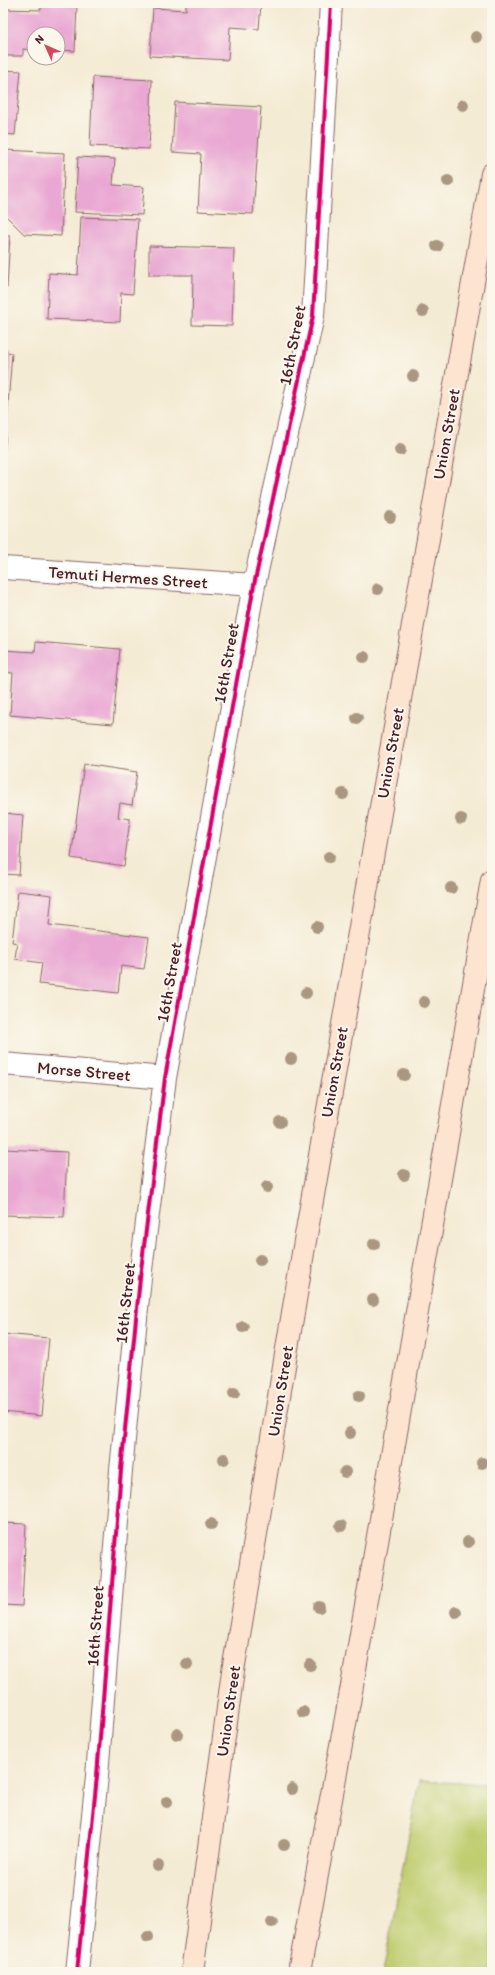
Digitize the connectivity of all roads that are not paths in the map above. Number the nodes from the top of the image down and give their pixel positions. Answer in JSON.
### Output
{"nodes":[{"id":1,"x":331,"y":3,"type":"edge"},
{"id":2,"x":492,"y":174,"type":"edge"},
{"id":3,"x":3,"y":568,"type":"edge"},
{"id":4,"x":254,"y":585,"type":"junction"},
{"id":5,"x":492,"y":880,"type":"edge"},
{"id":6,"x":3,"y":1064,"type":"edge"},
{"id":7,"x":165,"y":1078,"type":"junction"},
{"id":8,"x":77,"y":1972,"type":"edge"},
{"id":9,"x":192,"y":1972,"type":"edge"},
{"id":10,"x":299,"y":1972,"type":"edge"}],
"edges":[{"from":1,"to":4,"type":"street","name":"16th Street"},
{"from":2,"to":9,"type":"main road","name":"Union Street"},
{"from":3,"to":4,"type":"street","name":"Temuti Hermes Street"},
{"from":4,"to":7,"type":"street","name":"16th Street"},
{"from":5,"to":10,"type":"main road"},
{"from":6,"to":7,"type":"street","name":"Morse Street"},
{"from":7,"to":8,"type":"street","name":"16th Street"}]}
